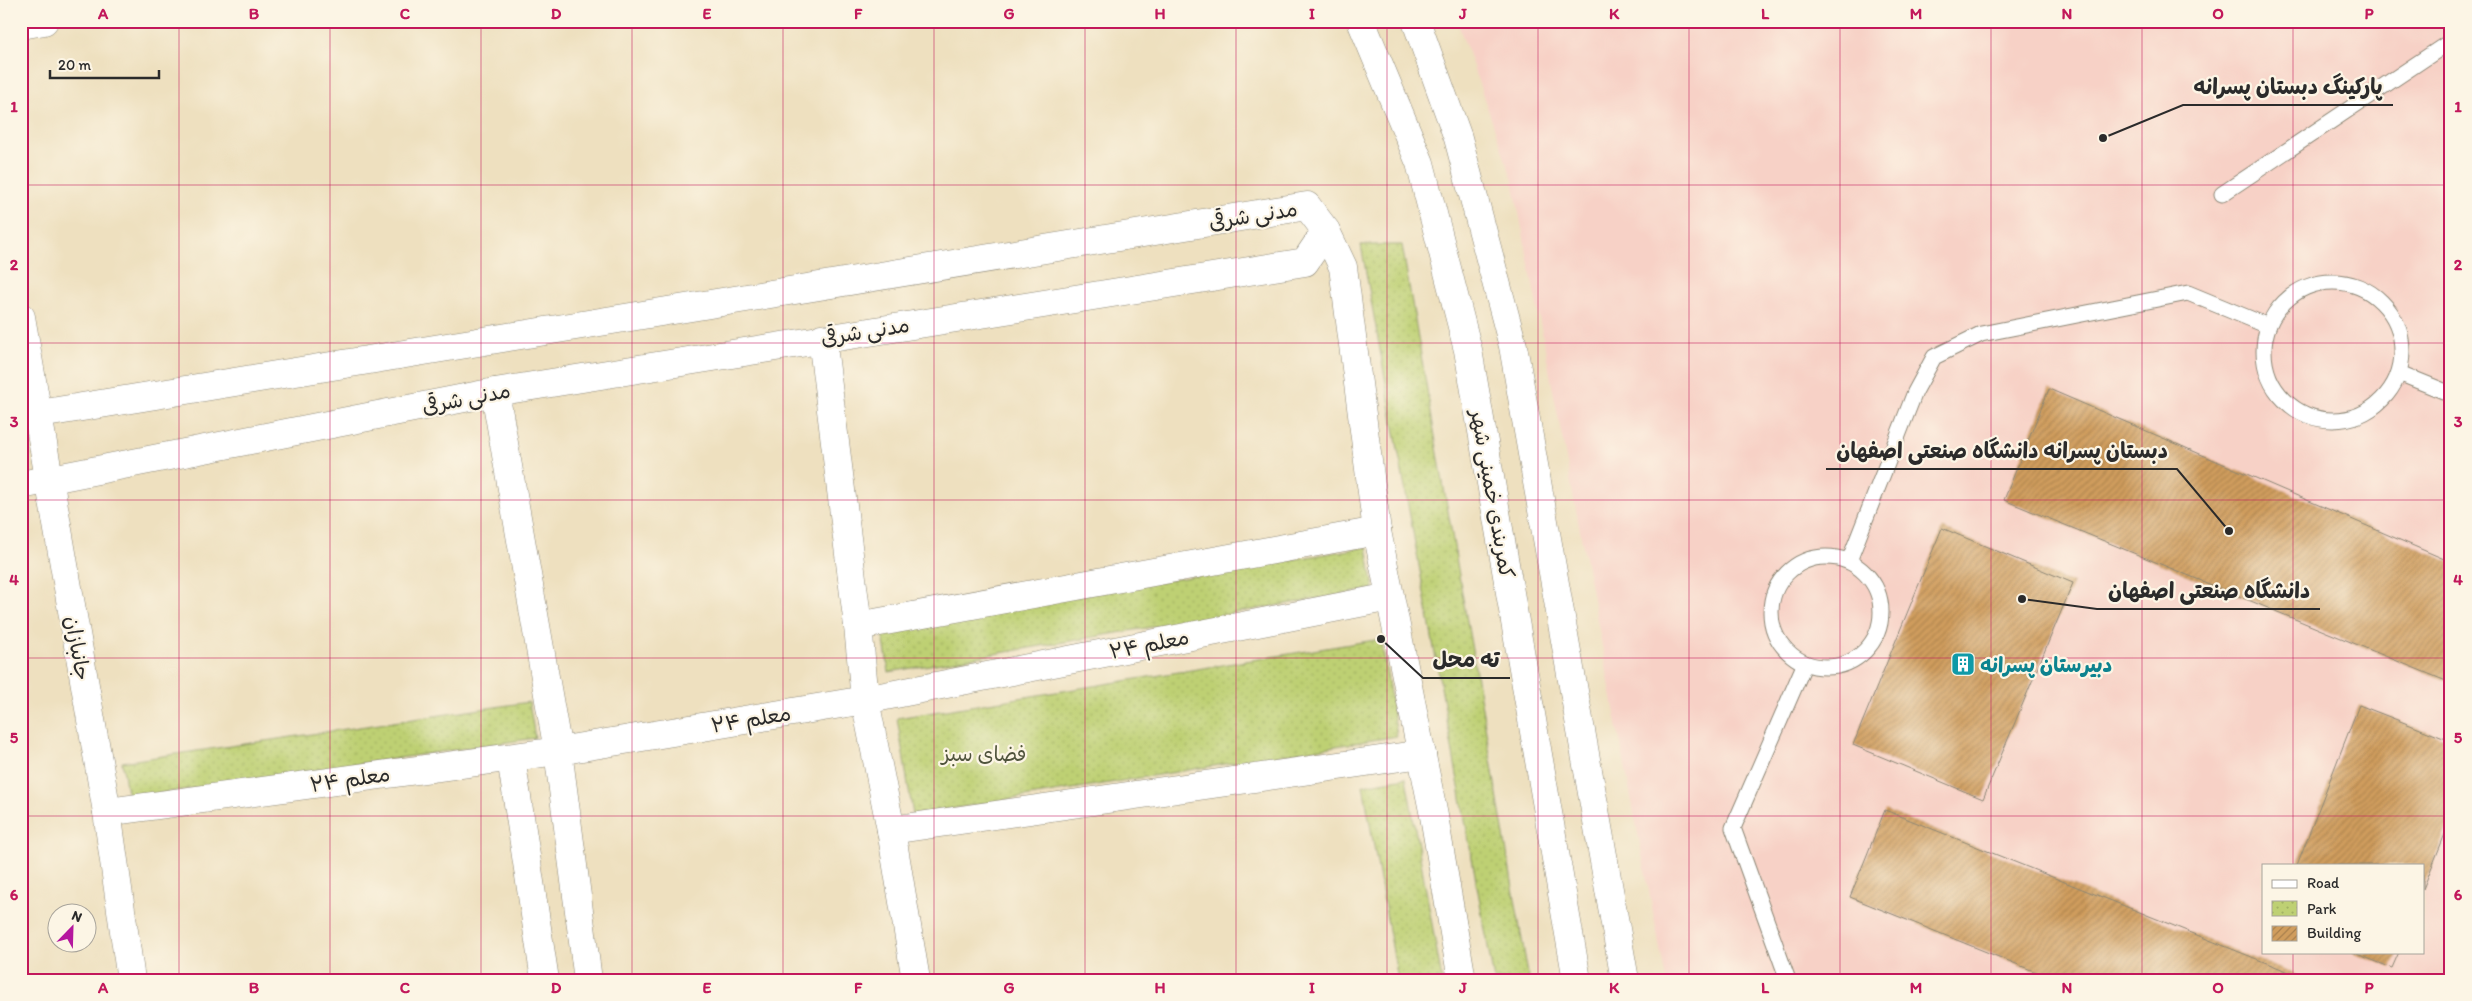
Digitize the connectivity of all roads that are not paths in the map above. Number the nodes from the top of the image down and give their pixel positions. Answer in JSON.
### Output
{"nodes":[{"id":1,"x":44,"y":21,"type":"edge"},
{"id":2,"x":1361,"y":21,"type":"edge"},
{"id":3,"x":1416,"y":21,"type":"edge"},
{"id":4,"x":21,"y":25,"type":"edge"},
{"id":5,"x":2451,"y":41,"type":"edge"},
{"id":6,"x":2222,"y":194,"type":"dead end"},
{"id":7,"x":1326,"y":231,"type":"junction"},
{"id":8,"x":21,"y":318,"type":"edge"},
{"id":9,"x":2268,"y":326,"type":"junction"},
{"id":10,"x":822,"y":338,"type":"junction"},
{"id":11,"x":2399,"y":372,"type":"junction"},
{"id":12,"x":494,"y":392,"type":"junction"},
{"id":13,"x":2451,"y":394,"type":"edge"},
{"id":14,"x":30,"y":415,"type":"edge"},
{"id":15,"x":50,"y":480,"type":"junction"},
{"id":16,"x":21,"y":485,"type":"edge"},
{"id":17,"x":1377,"y":530,"type":"junction"},
{"id":18,"x":1849,"y":561,"type":"junction"},
{"id":19,"x":1390,"y":597,"type":"junction"},
{"id":20,"x":858,"y":626,"type":"junction"},
{"id":21,"x":1805,"y":663,"type":"junction"},
{"id":22,"x":865,"y":700,"type":"junction"},
{"id":23,"x":558,"y":751,"type":"junction"},
{"id":24,"x":1422,"y":754,"type":"junction"},
{"id":25,"x":510,"y":758,"type":"junction"},
{"id":26,"x":106,"y":812,"type":"junction"},
{"id":27,"x":892,"y":830,"type":"junction"},
{"id":28,"x":131,"y":980,"type":"edge"},
{"id":29,"x":545,"y":980,"type":"edge"},
{"id":30,"x":588,"y":980,"type":"edge"},
{"id":31,"x":916,"y":980,"type":"edge"},
{"id":32,"x":1462,"y":980,"type":"edge"},
{"id":33,"x":1577,"y":980,"type":"edge"},
{"id":34,"x":1625,"y":980,"type":"edge"},
{"id":35,"x":1788,"y":980,"type":"edge"}],
"edges":[{"from":1,"to":4,"type":"main road"},
{"from":2,"to":33,"type":"main road","name":"کمربندی خمینی شهر"},
{"from":3,"to":34,"type":"main road"},
{"from":5,"to":6,"type":"lane"},
{"from":7,"to":10,"type":"main road","name":"مدنی شرقی"},
{"from":7,"to":14,"type":"main road","name":"مدنی شرقی"},
{"from":7,"to":17,"type":"main road"},
{"from":8,"to":14,"type":"main road","name":"جانبازان"},
{"from":9,"to":11,"type":"lane"},
{"from":9,"to":11,"type":"lane"},
{"from":9,"to":18,"type":"lane"},
{"from":10,"to":12,"type":"main road","name":"مدنی شرقی"},
{"from":10,"to":20,"type":"main road"},
{"from":11,"to":13,"type":"lane"},
{"from":12,"to":15,"type":"main road","name":"مدنی شرقی"},
{"from":12,"to":23,"type":"main road"},
{"from":14,"to":15,"type":"main road","name":"جانبازان"},
{"from":15,"to":16,"type":"main road","name":"مدنی شرقی"},
{"from":15,"to":26,"type":"main road","name":"جانبازان"},
{"from":17,"to":19,"type":"main road"},
{"from":17,"to":20,"type":"main road"},
{"from":18,"to":21,"type":"lane"},
{"from":18,"to":21,"type":"lane"},
{"from":19,"to":22,"type":"main road","name":"معلم ۲۴"},
{"from":19,"to":24,"type":"main road"},
{"from":20,"to":22,"type":"main road"},
{"from":21,"to":35,"type":"lane"},
{"from":22,"to":23,"type":"main road","name":"معلم ۲۴"},
{"from":22,"to":27,"type":"main road"},
{"from":23,"to":25,"type":"main road","name":"معلم ۲۴"},
{"from":23,"to":30,"type":"main road"},
{"from":24,"to":27,"type":"main road"},
{"from":24,"to":32,"type":"main road"},
{"from":25,"to":26,"type":"main road","name":"معلم ۲۴"},
{"from":25,"to":29,"type":"main road"},
{"from":26,"to":28,"type":"main road","name":"جانبازان"},
{"from":27,"to":31,"type":"main road"}]}
